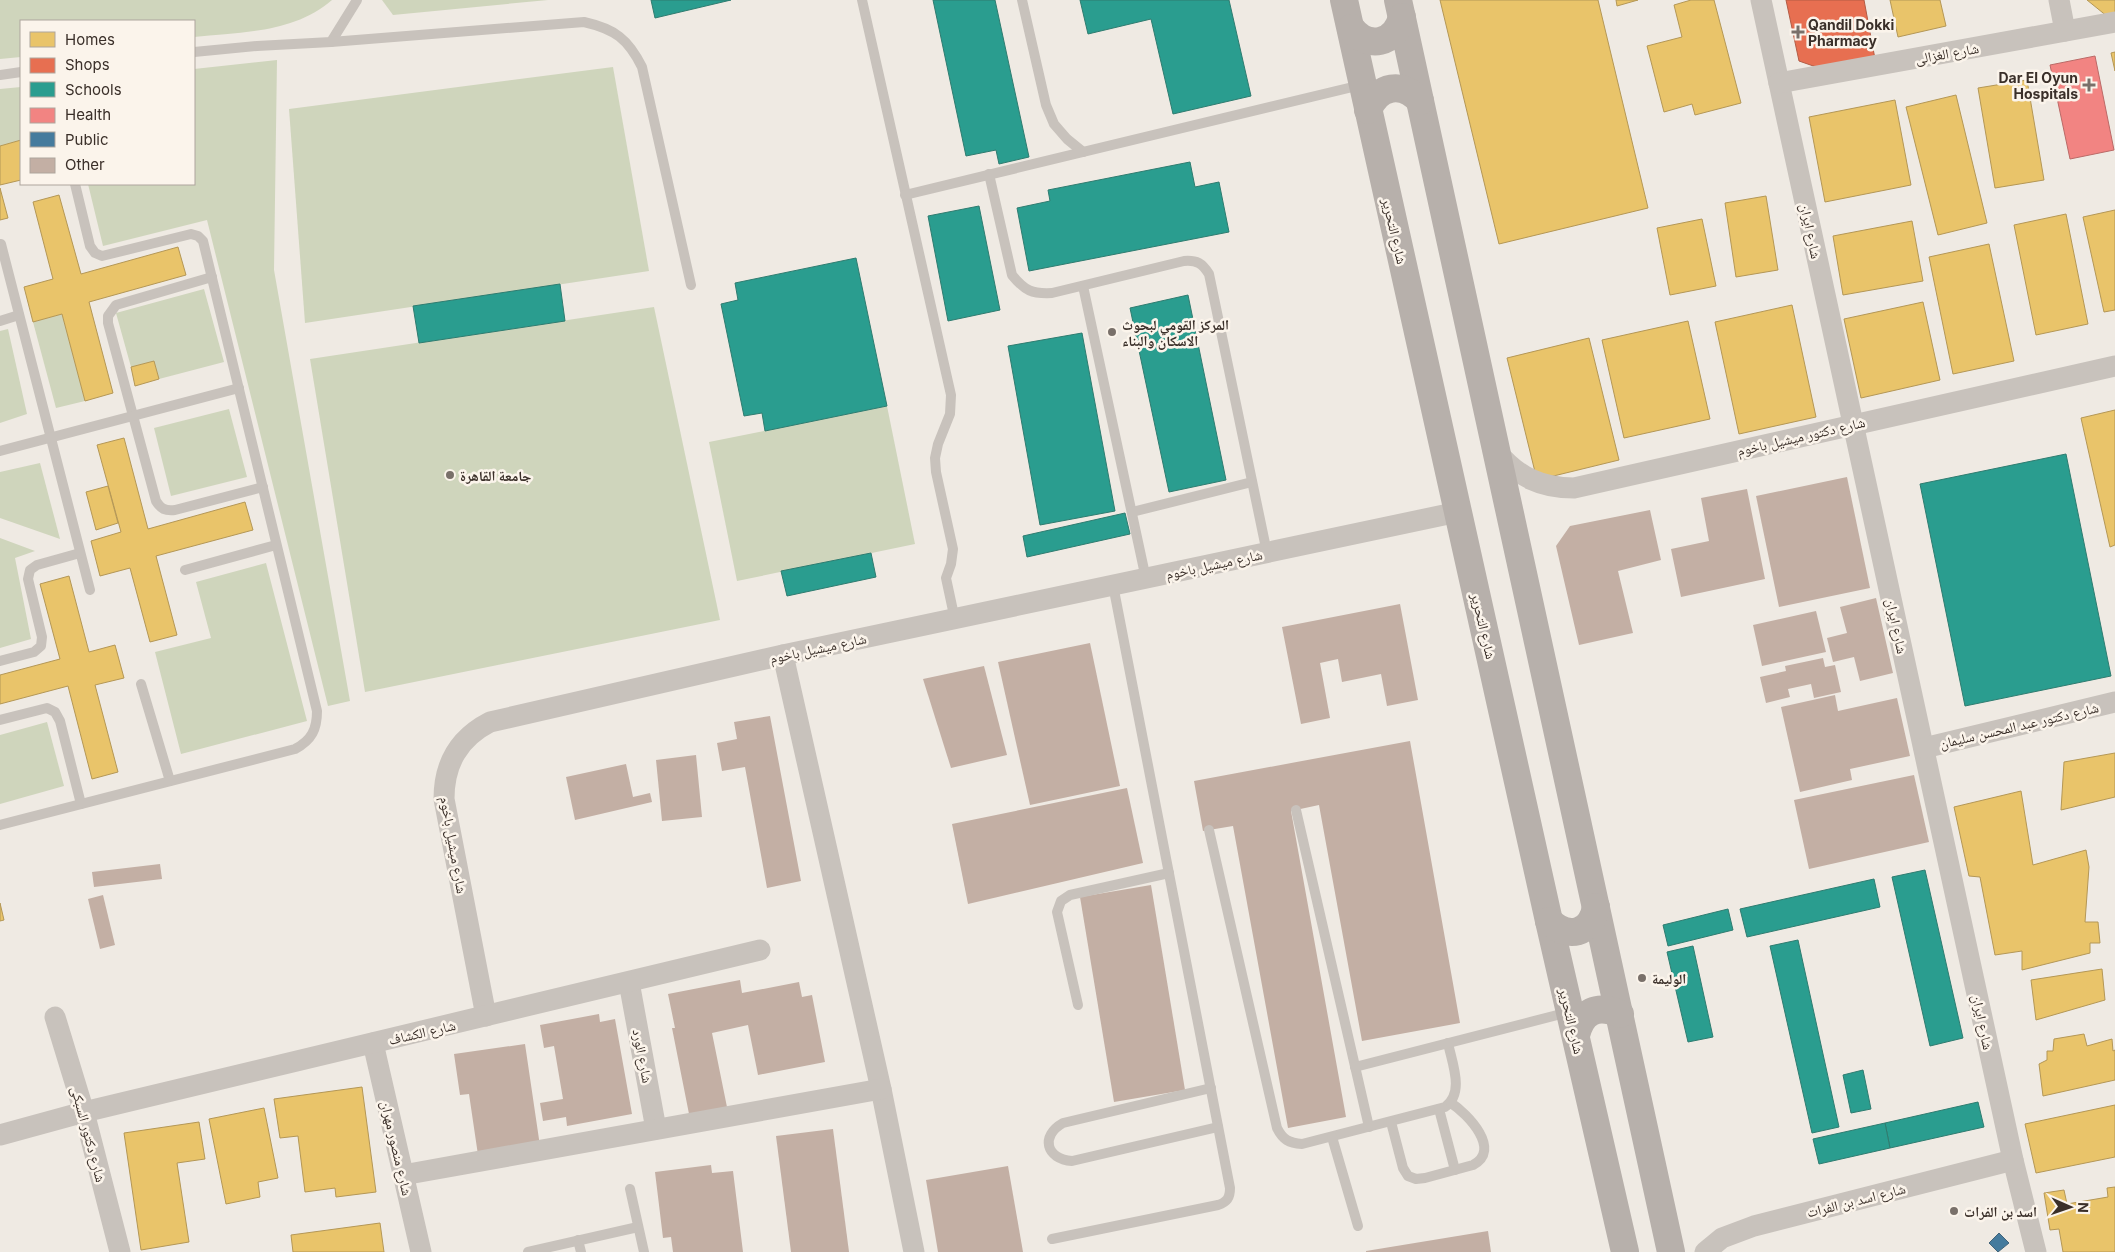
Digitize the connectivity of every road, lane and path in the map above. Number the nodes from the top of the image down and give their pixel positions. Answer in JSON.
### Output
{"nodes":[{"id":1,"x":358,"y":0,"type":"edge"},
{"id":2,"x":862,"y":0,"type":"edge"},
{"id":3,"x":1022,"y":0,"type":"edge"},
{"id":4,"x":1344,"y":0,"type":"edge"},
{"id":5,"x":1761,"y":0,"type":"edge"},
{"id":6,"x":2059,"y":0,"type":"edge"},
{"id":7,"x":1400,"y":8,"type":"edge"},
{"id":8,"x":2115,"y":22,"type":"edge"},
{"id":9,"x":1350,"y":28,"type":"junction"},
{"id":10,"x":2065,"y":31,"type":"junction"},
{"id":11,"x":331,"y":42,"type":"junction"},
{"id":12,"x":195,"y":52,"type":"edge"},
{"id":13,"x":20,"y":72,"type":"edge"},
{"id":14,"x":0,"y":75,"type":"edge"},
{"id":15,"x":1779,"y":83,"type":"junction"},
{"id":16,"x":1365,"y":97,"type":"junction"},
{"id":17,"x":1420,"y":101,"type":"junction"},
{"id":18,"x":1083,"y":152,"type":"junction"},
{"id":19,"x":989,"y":174,"type":"junction"},
{"id":20,"x":75,"y":185,"type":"edge"},
{"id":21,"x":905,"y":195,"type":"junction"},
{"id":22,"x":0,"y":244,"type":"edge"},
{"id":23,"x":212,"y":277,"type":"junction"},
{"id":24,"x":691,"y":285,"type":"dead end"},
{"id":25,"x":1083,"y":286,"type":"junction"},
{"id":26,"x":19,"y":315,"type":"junction"},
{"id":27,"x":0,"y":321,"type":"edge"},
{"id":28,"x":2115,"y":366,"type":"edge"},
{"id":29,"x":239,"y":388,"type":"junction"},
{"id":30,"x":133,"y":416,"type":"junction"},
{"id":31,"x":1853,"y":424,"type":"junction"},
{"id":32,"x":50,"y":438,"type":"junction"},
{"id":33,"x":0,"y":450,"type":"edge"},
{"id":34,"x":1497,"y":452,"type":"junction"},
{"id":35,"x":1252,"y":482,"type":"junction"},
{"id":36,"x":263,"y":487,"type":"junction"},
{"id":37,"x":1132,"y":512,"type":"junction"},
{"id":38,"x":1458,"y":512,"type":"junction"},
{"id":39,"x":276,"y":545,"type":"junction"},
{"id":40,"x":1267,"y":552,"type":"junction"},
{"id":41,"x":80,"y":553,"type":"junction"},
{"id":42,"x":185,"y":570,"type":"dead end"},
{"id":43,"x":1146,"y":579,"type":"junction"},
{"id":44,"x":1113,"y":585,"type":"junction"},
{"id":45,"x":90,"y":590,"type":"dead end"},
{"id":46,"x":955,"y":620,"type":"junction"},
{"id":47,"x":783,"y":655,"type":"junction"},
{"id":48,"x":0,"y":661,"type":"edge"},
{"id":49,"x":142,"y":684,"type":"dead end"},
{"id":50,"x":2115,"y":702,"type":"edge"},
{"id":51,"x":0,"y":720,"type":"edge"},
{"id":52,"x":1924,"y":748,"type":"junction"},
{"id":53,"x":170,"y":781,"type":"junction"},
{"id":54,"x":81,"y":804,"type":"junction"},
{"id":55,"x":1296,"y":810,"type":"dead end"},
{"id":56,"x":0,"y":824,"type":"edge"},
{"id":57,"x":1209,"y":830,"type":"dead end"},
{"id":58,"x":1169,"y":873,"type":"junction"},
{"id":59,"x":1596,"y":907,"type":"junction"},
{"id":60,"x":1549,"y":921,"type":"junction"},
{"id":61,"x":760,"y":950,"type":"dead end"},
{"id":62,"x":629,"y":982,"type":"junction"},
{"id":63,"x":1078,"y":1005,"type":"dead end"},
{"id":64,"x":1620,"y":1014,"type":"junction"},
{"id":65,"x":486,"y":1016,"type":"junction"},
{"id":66,"x":55,"y":1017,"type":"dead end"},
{"id":67,"x":1573,"y":1023,"type":"junction"},
{"id":68,"x":373,"y":1043,"type":"junction"},
{"id":69,"x":1448,"y":1043,"type":"junction"},
{"id":70,"x":1355,"y":1067,"type":"junction"},
{"id":71,"x":1211,"y":1088,"type":"junction"},
{"id":72,"x":881,"y":1089,"type":"junction"},
{"id":73,"x":1451,"y":1103,"type":"junction"},
{"id":74,"x":1439,"y":1109,"type":"junction"},
{"id":75,"x":84,"y":1112,"type":"junction"},
{"id":76,"x":1391,"y":1122,"type":"junction"},
{"id":77,"x":1218,"y":1127,"type":"junction"},
{"id":78,"x":1368,"y":1127,"type":"junction"},
{"id":79,"x":656,"y":1129,"type":"junction"},
{"id":80,"x":0,"y":1135,"type":"edge"},
{"id":81,"x":1332,"y":1136,"type":"junction"},
{"id":82,"x":2013,"y":1160,"type":"junction"},
{"id":83,"x":1455,"y":1170,"type":"junction"},
{"id":84,"x":403,"y":1175,"type":"junction"},
{"id":85,"x":630,"y":1189,"type":"dead end"},
{"id":86,"x":1358,"y":1226,"type":"dead end"},
{"id":87,"x":638,"y":1227,"type":"junction"},
{"id":88,"x":1052,"y":1239,"type":"dead end"},
{"id":89,"x":578,"y":1240,"type":"junction"},
{"id":90,"x":120,"y":1252,"type":"edge"},
{"id":91,"x":421,"y":1252,"type":"edge"},
{"id":92,"x":528,"y":1252,"type":"edge"},
{"id":93,"x":581,"y":1252,"type":"edge"},
{"id":94,"x":644,"y":1252,"type":"edge"},
{"id":95,"x":914,"y":1252,"type":"edge"},
{"id":96,"x":1625,"y":1252,"type":"edge"},
{"id":97,"x":1671,"y":1252,"type":"edge"},
{"id":98,"x":1705,"y":1252,"type":"edge"},
{"id":99,"x":2036,"y":1252,"type":"edge"}],
"edges":[{"from":1,"to":11,"type":"lane"},
{"from":2,"to":21,"type":"lane"},
{"from":3,"to":18,"type":"lane"},
{"from":4,"to":9,"type":"main road","name":"شارع التحرير"},
{"from":5,"to":15,"type":"street","name":"شارع ايران"},
{"from":6,"to":10,"type":"street"},
{"from":7,"to":9,"type":"main road"},
{"from":7,"to":17,"type":"main road"},
{"from":8,"to":10,"type":"street","name":"شارع الغزالى"},
{"from":9,"to":16,"type":"main road","name":"شارع التحرير"},
{"from":10,"to":15,"type":"street","name":"شارع الغزالى"},
{"from":11,"to":12,"type":"lane"},
{"from":11,"to":24,"type":"lane"},
{"from":13,"to":14,"type":"lane"},
{"from":15,"to":31,"type":"street","name":"شارع ايران"},
{"from":16,"to":17,"type":"main road"},
{"from":16,"to":18,"type":"lane"},
{"from":16,"to":38,"type":"main road","name":"شارع التحرير"},
{"from":17,"to":34,"type":"main road"},
{"from":18,"to":19,"type":"lane"},
{"from":19,"to":21,"type":"lane"},
{"from":19,"to":25,"type":"lane"},
{"from":20,"to":23,"type":"lane"},
{"from":21,"to":46,"type":"lane"},
{"from":22,"to":26,"type":"lane"},
{"from":23,"to":29,"type":"lane"},
{"from":23,"to":30,"type":"lane"},
{"from":25,"to":35,"type":"lane"},
{"from":25,"to":37,"type":"lane"},
{"from":26,"to":27,"type":"lane"},
{"from":26,"to":32,"type":"lane"},
{"from":28,"to":31,"type":"street","name":"شارع دكتور ميشيل باخوم"},
{"from":29,"to":30,"type":"lane"},
{"from":29,"to":36,"type":"lane"},
{"from":30,"to":32,"type":"lane"},
{"from":30,"to":36,"type":"lane"},
{"from":31,"to":34,"type":"street","name":"شارع دكتور ميشيل باخوم"},
{"from":31,"to":52,"type":"street","name":"شارع ايران"},
{"from":32,"to":33,"type":"lane"},
{"from":32,"to":41,"type":"lane"},
{"from":34,"to":59,"type":"main road"},
{"from":35,"to":37,"type":"lane"},
{"from":35,"to":40,"type":"lane"},
{"from":36,"to":39,"type":"lane"},
{"from":37,"to":43,"type":"lane"},
{"from":38,"to":40,"type":"street","name":"شارع ميشيل باخوم"},
{"from":38,"to":60,"type":"main road","name":"شارع التحرير"},
{"from":39,"to":42,"type":"lane"},
{"from":39,"to":53,"type":"lane"},
{"from":40,"to":43,"type":"street","name":"شارع ميشيل باخوم"},
{"from":41,"to":45,"type":"lane"},
{"from":41,"to":48,"type":"lane"},
{"from":43,"to":44,"type":"street","name":"شارع ميشيل باخوم"},
{"from":44,"to":46,"type":"street","name":"شارع ميشيل باخوم"},
{"from":44,"to":58,"type":"lane"},
{"from":46,"to":47,"type":"street","name":"شارع ميشيل باخوم"},
{"from":47,"to":65,"type":"street","name":"شارع ميشيل باخوم"},
{"from":47,"to":72,"type":"street"},
{"from":49,"to":53,"type":"lane"},
{"from":50,"to":52,"type":"street","name":"شارع دكتور عبد المحسن سليمان"},
{"from":51,"to":54,"type":"lane"},
{"from":52,"to":82,"type":"street","name":"شارع ايران"},
{"from":53,"to":54,"type":"lane"},
{"from":54,"to":56,"type":"lane"},
{"from":55,"to":70,"type":"lane"},
{"from":57,"to":81,"type":"lane"},
{"from":58,"to":63,"type":"lane"},
{"from":58,"to":71,"type":"lane"},
{"from":59,"to":60,"type":"main road"},
{"from":59,"to":64,"type":"main road"},
{"from":60,"to":67,"type":"main road","name":"شارع التحرير"},
{"from":61,"to":62,"type":"street","name":"شارع الكشاف"},
{"from":62,"to":65,"type":"street","name":"شارع الكشاف"},
{"from":62,"to":79,"type":"street","name":"شارع الورد"},
{"from":64,"to":67,"type":"main road"},
{"from":64,"to":97,"type":"main road"},
{"from":65,"to":68,"type":"street","name":"شارع الكشاف"},
{"from":66,"to":75,"type":"street","name":"شارع دكتور السبكى"},
{"from":67,"to":69,"type":"lane"},
{"from":67,"to":96,"type":"main road","name":"شارع التحرير"},
{"from":68,"to":75,"type":"street","name":"شارع الكشاف"},
{"from":68,"to":84,"type":"street","name":"شارع منصور مهران"},
{"from":69,"to":70,"type":"lane"},
{"from":69,"to":73,"type":"lane"},
{"from":70,"to":78,"type":"lane"},
{"from":71,"to":77,"type":"lane"},
{"from":71,"to":77,"type":"lane"},
{"from":72,"to":79,"type":"street"},
{"from":72,"to":95,"type":"street"},
{"from":73,"to":74,"type":"lane"},
{"from":73,"to":83,"type":"lane"},
{"from":74,"to":76,"type":"lane"},
{"from":74,"to":83,"type":"lane"},
{"from":75,"to":80,"type":"street","name":"شارع الكشاف"},
{"from":75,"to":90,"type":"street","name":"شارع دكتور السبكى"},
{"from":76,"to":78,"type":"lane"},
{"from":76,"to":83,"type":"lane"},
{"from":77,"to":88,"type":"lane"},
{"from":78,"to":81,"type":"lane"},
{"from":79,"to":84,"type":"street"},
{"from":81,"to":86,"type":"lane"},
{"from":82,"to":98,"type":"street","name":"شارع اسد بن الفرات"},
{"from":82,"to":99,"type":"street","name":"شارع ايران"},
{"from":84,"to":91,"type":"street","name":"شارع منصور مهران"},
{"from":85,"to":87,"type":"lane"},
{"from":87,"to":89,"type":"lane"},
{"from":87,"to":94,"type":"lane"},
{"from":89,"to":92,"type":"lane"},
{"from":89,"to":93,"type":"lane"}]}
